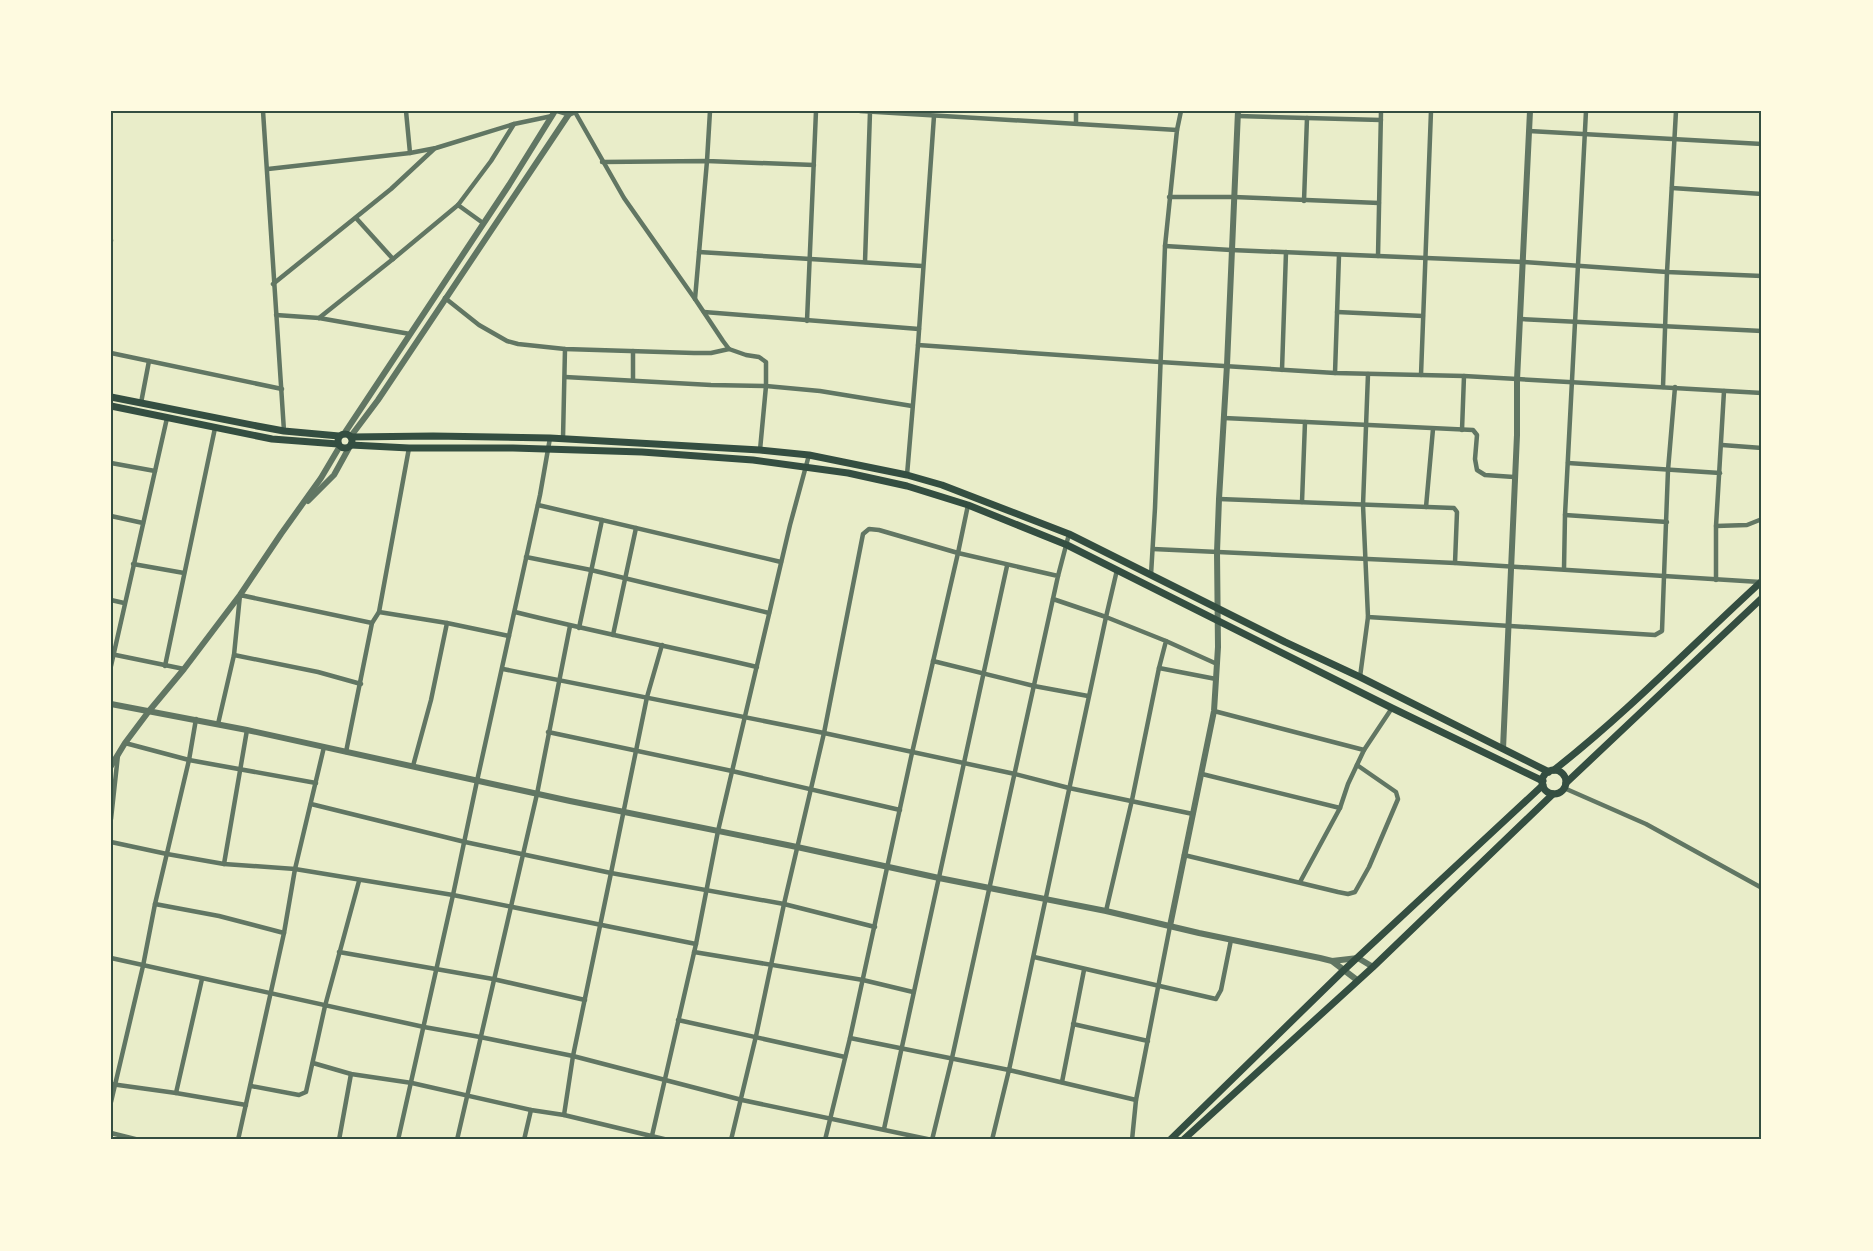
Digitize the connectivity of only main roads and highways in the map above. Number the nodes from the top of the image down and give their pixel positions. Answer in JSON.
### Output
{"nodes":[{"id":1,"x":111,"y":397,"type":"edge"},
{"id":2,"x":111,"y":406,"type":"edge"},
{"id":3,"x":346,"y":440,"type":"junction"},
{"id":4,"x":1761,"y":581,"type":"edge"},
{"id":5,"x":1762,"y":598,"type":"edge"},
{"id":6,"x":1552,"y":771,"type":"junction"},
{"id":7,"x":1543,"y":783,"type":"junction"},
{"id":8,"x":1565,"y":786,"type":"junction"},
{"id":9,"x":1553,"y":794,"type":"junction"},
{"id":10,"x":1170,"y":1140,"type":"edge"},
{"id":11,"x":1182,"y":1140,"type":"edge"}],
"edges":[{"from":1,"to":3,"type":"main road"},
{"from":2,"to":3,"type":"main road"},
{"from":3,"to":6,"type":"main road"},
{"from":3,"to":7,"type":"main road"},
{"from":4,"to":6,"type":"main road"},
{"from":5,"to":8,"type":"main road"},
{"from":6,"to":7,"type":"main road"},
{"from":6,"to":8,"type":"main road"},
{"from":7,"to":9,"type":"main road"},
{"from":7,"to":10,"type":"main road"},
{"from":8,"to":9,"type":"main road"},
{"from":9,"to":11,"type":"main road"}]}
